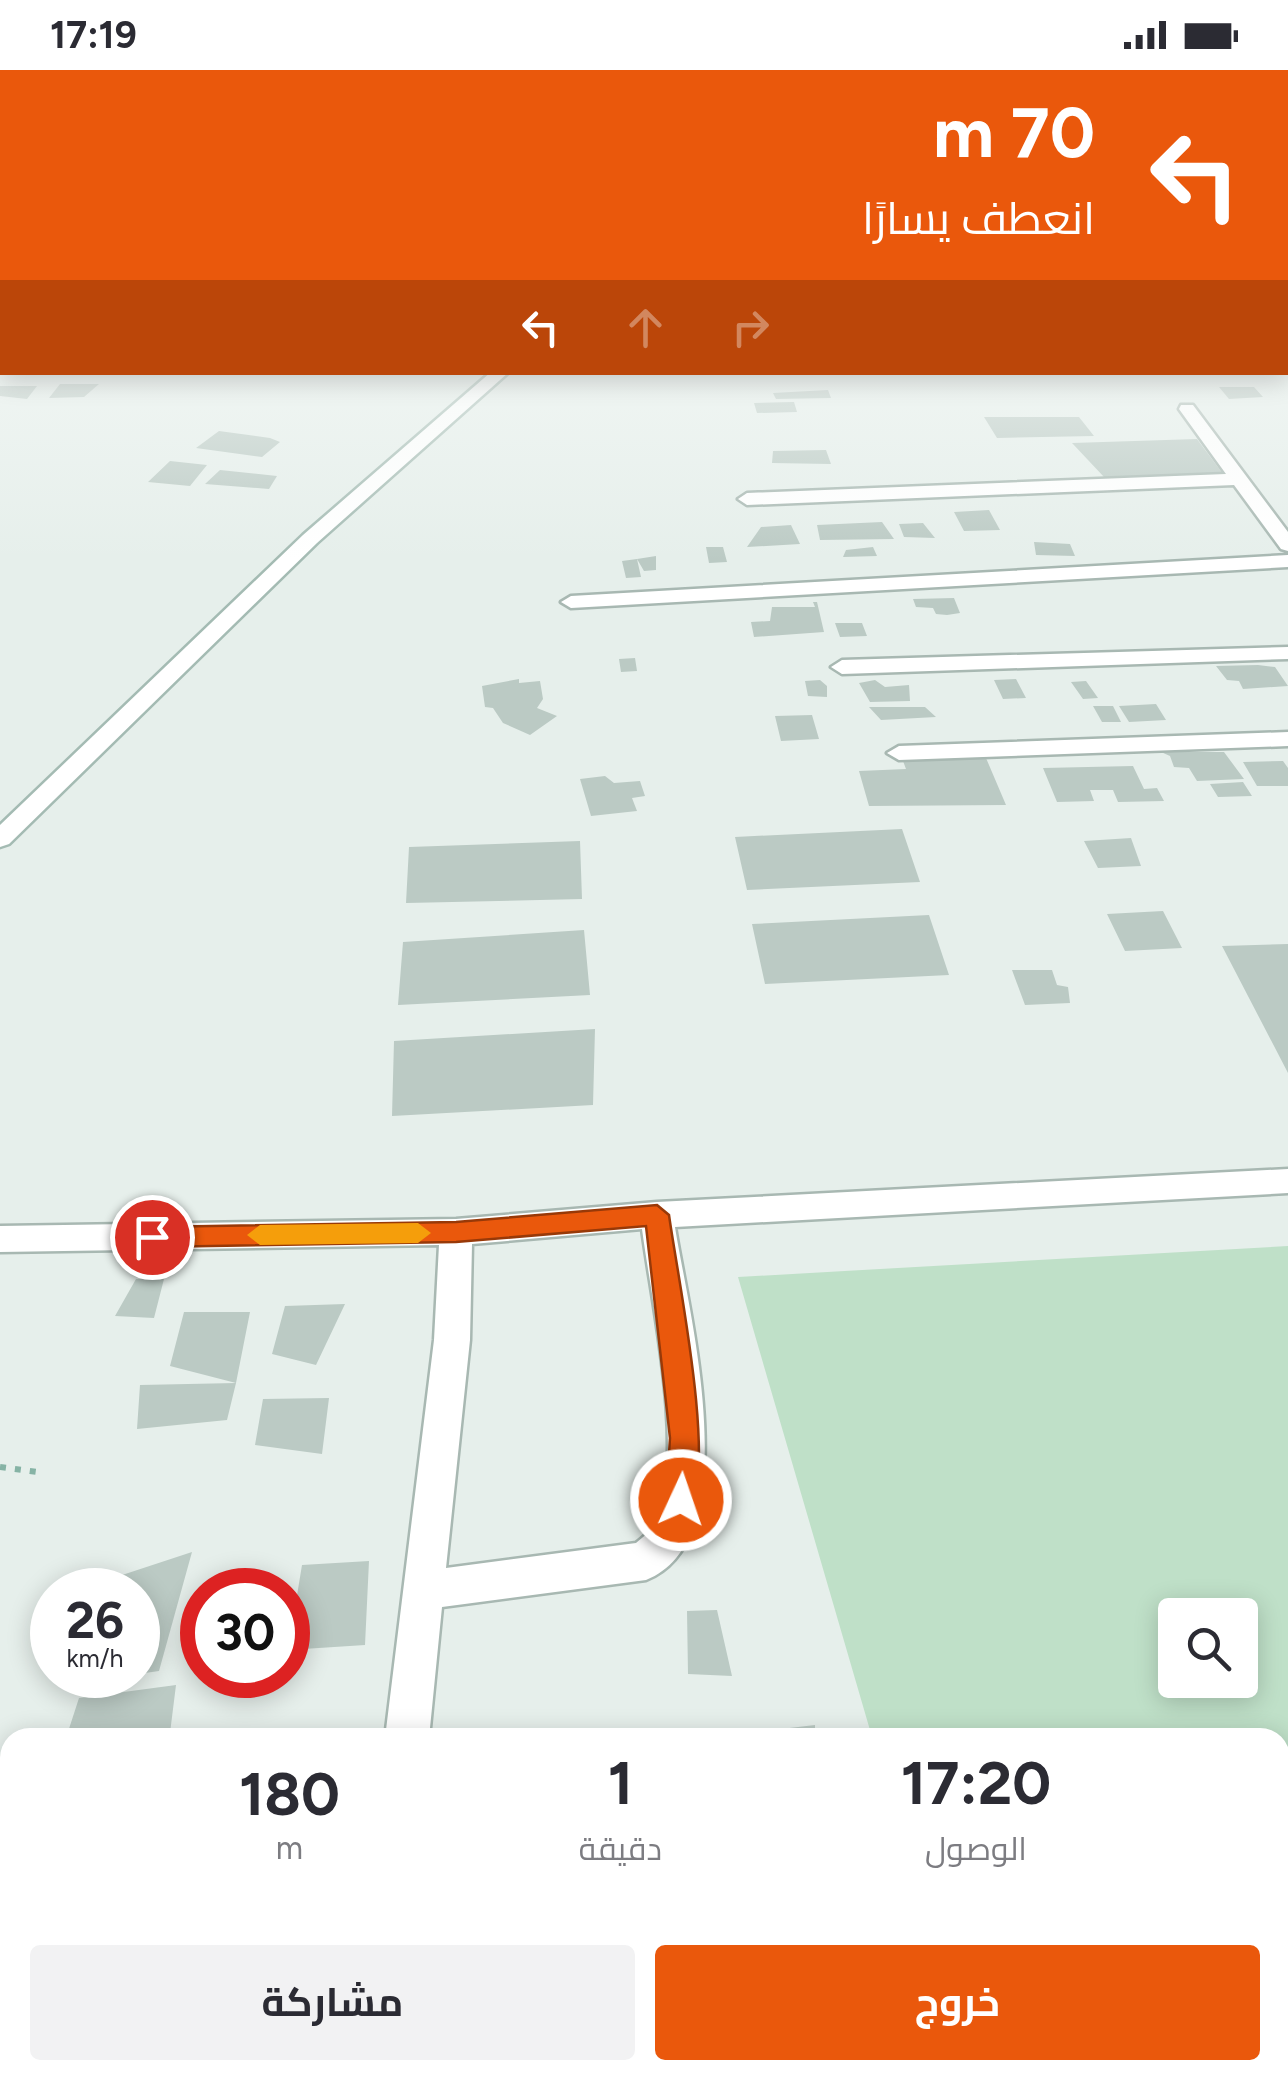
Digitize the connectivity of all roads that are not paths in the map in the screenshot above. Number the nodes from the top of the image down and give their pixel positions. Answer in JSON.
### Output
{"nodes":[{"id":1,"x":497,"y":375,"type":"edge"},
{"id":2,"x":1186,"y":409,"type":"dead end"},
{"id":3,"x":1236,"y":479,"type":"junction"},
{"id":4,"x":747,"y":499,"type":"dead end"},
{"id":5,"x":1288,"y":545,"type":"edge"},
{"id":6,"x":1288,"y":561,"type":"edge"},
{"id":7,"x":571,"y":602,"type":"dead end"},
{"id":8,"x":1288,"y":653,"type":"edge"},
{"id":9,"x":842,"y":667,"type":"dead end"},
{"id":10,"x":1288,"y":739,"type":"edge"},
{"id":11,"x":899,"y":753,"type":"dead end"},
{"id":12,"x":0,"y":839,"type":"edge"},
{"id":13,"x":1288,"y":1181,"type":"edge"},
{"id":14,"x":657,"y":1215,"type":"junction"},
{"id":15,"x":456,"y":1232,"type":"junction"},
{"id":16,"x":0,"y":1239,"type":"edge"},
{"id":17,"x":425,"y":1590,"type":"junction"},
{"id":18,"x":408,"y":1728,"type":"edge"}],
"edges":[{"from":1,"to":12,"type":"street"},
{"from":2,"to":3,"type":"street"},
{"from":3,"to":4,"type":"street"},
{"from":3,"to":5,"type":"street"},
{"from":6,"to":7,"type":"street"},
{"from":8,"to":9,"type":"street"},
{"from":10,"to":11,"type":"street"},
{"from":13,"to":14,"type":"street"},
{"from":14,"to":15,"type":"street"},
{"from":14,"to":17,"type":"street"},
{"from":15,"to":16,"type":"street"},
{"from":15,"to":17,"type":"street"},
{"from":17,"to":18,"type":"street"}]}
